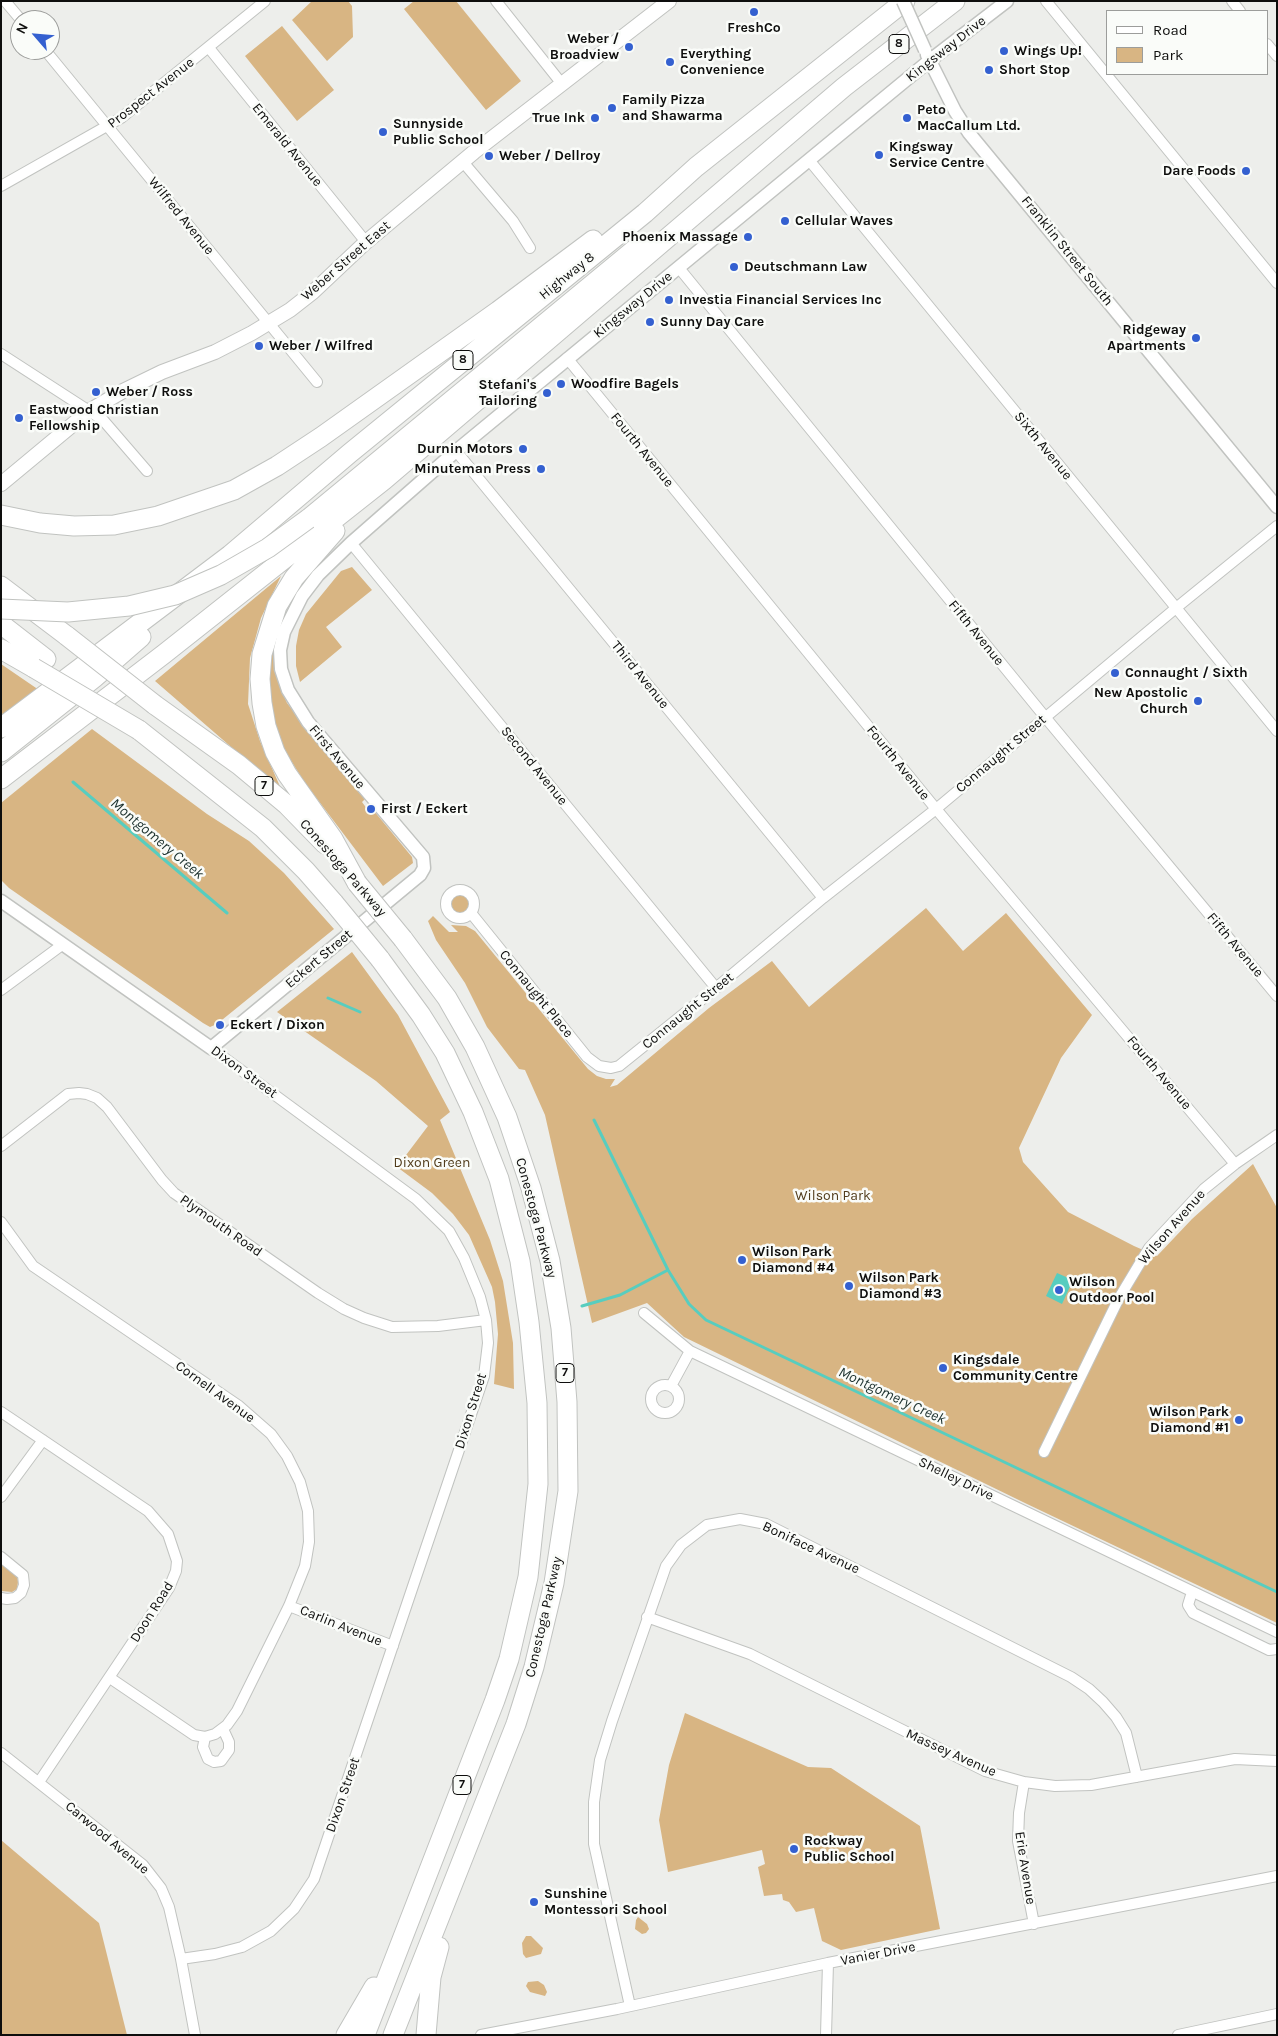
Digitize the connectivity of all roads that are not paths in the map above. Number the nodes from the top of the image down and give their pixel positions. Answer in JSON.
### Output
{"nodes":[{"id":1,"x":265,"y":1,"type":"edge"},
{"id":2,"x":496,"y":1,"type":"edge"},
{"id":3,"x":904,"y":1,"type":"edge"},
{"id":4,"x":955,"y":1,"type":"edge"},
{"id":5,"x":1007,"y":1,"type":"edge"},
{"id":6,"x":1046,"y":1,"type":"edge"},
{"id":7,"x":662,"y":3,"type":"edge"},
{"id":8,"x":1268,"y":45,"type":"edge"},
{"id":9,"x":208,"y":48,"type":"junction"},
{"id":10,"x":927,"y":56,"type":"junction"},
{"id":11,"x":1277,"y":56,"type":"edge"},
{"id":12,"x":53,"y":60,"type":"edge"},
{"id":13,"x":1106,"y":74,"type":"edge"},
{"id":14,"x":1107,"y":75,"type":"edge"},
{"id":15,"x":562,"y":84,"type":"junction"},
{"id":16,"x":844,"y":87,"type":"junction"},
{"id":17,"x":109,"y":126,"type":"junction"},
{"id":18,"x":809,"y":160,"type":"junction"},
{"id":19,"x":463,"y":162,"type":"junction"},
{"id":20,"x":696,"y":167,"type":"junction"},
{"id":21,"x":1,"y":186,"type":"edge"},
{"id":22,"x":366,"y":242,"type":"junction"},
{"id":23,"x":530,"y":248,"type":"dead end"},
{"id":24,"x":678,"y":268,"type":"junction"},
{"id":25,"x":1277,"y":283,"type":"edge"},
{"id":26,"x":268,"y":323,"type":"junction"},
{"id":27,"x":1,"y":354,"type":"edge"},
{"id":28,"x":567,"y":358,"type":"junction"},
{"id":29,"x":317,"y":382,"type":"dead end"},
{"id":30,"x":89,"y":411,"type":"junction"},
{"id":31,"x":456,"y":451,"type":"junction"},
{"id":32,"x":147,"y":471,"type":"dead end"},
{"id":33,"x":384,"y":480,"type":"junction"},
{"id":34,"x":1,"y":484,"type":"edge"},
{"id":35,"x":1277,"y":507,"type":"edge"},
{"id":36,"x":7,"y":517,"type":"edge"},
{"id":37,"x":1277,"y":526,"type":"edge"},
{"id":38,"x":351,"y":543,"type":"junction"},
{"id":39,"x":230,"y":554,"type":"junction"},
{"id":40,"x":1,"y":586,"type":"edge"},
{"id":41,"x":1176,"y":608,"type":"junction"},
{"id":42,"x":1,"y":609,"type":"edge"},
{"id":43,"x":1,"y":624,"type":"edge"},
{"id":44,"x":284,"y":632,"type":"joint"},
{"id":45,"x":1,"y":649,"type":"edge"},
{"id":46,"x":40,"y":663,"type":"junction"},
{"id":47,"x":1045,"y":717,"type":"junction"},
{"id":48,"x":1,"y":728,"type":"edge"},
{"id":49,"x":1277,"y":731,"type":"edge"},
{"id":50,"x":1,"y":752,"type":"edge"},
{"id":51,"x":1,"y":778,"type":"edge"},
{"id":52,"x":936,"y":810,"type":"junction"},
{"id":53,"x":424,"y":868,"type":"joint"},
{"id":54,"x":357,"y":883,"type":"junction"},
{"id":55,"x":823,"y":898,"type":"junction"},
{"id":56,"x":1,"y":902,"type":"edge"},
{"id":57,"x":471,"y":913,"type":"dead end"},
{"id":58,"x":62,"y":945,"type":"junction"},
{"id":59,"x":716,"y":988,"type":"junction"},
{"id":60,"x":1,"y":990,"type":"edge"},
{"id":61,"x":1277,"y":996,"type":"edge"},
{"id":62,"x":211,"y":1048,"type":"junction"},
{"id":63,"x":605,"y":1068,"type":"joint"},
{"id":64,"x":1277,"y":1135,"type":"edge"},
{"id":65,"x":1,"y":1146,"type":"edge"},
{"id":66,"x":1235,"y":1164,"type":"junction"},
{"id":67,"x":1,"y":1222,"type":"edge"},
{"id":68,"x":644,"y":1313,"type":"dead end"},
{"id":69,"x":486,"y":1320,"type":"junction"},
{"id":70,"x":690,"y":1351,"type":"junction"},
{"id":71,"x":670,"y":1386,"type":"dead end"},
{"id":72,"x":1,"y":1412,"type":"edge"},
{"id":73,"x":43,"y":1440,"type":"junction"},
{"id":74,"x":1044,"y":1452,"type":"dead end"},
{"id":75,"x":1,"y":1497,"type":"edge"},
{"id":76,"x":1,"y":1557,"type":"edge"},
{"id":77,"x":1192,"y":1592,"type":"junction"},
{"id":78,"x":1,"y":1598,"type":"edge"},
{"id":79,"x":288,"y":1606,"type":"junction"},
{"id":80,"x":647,"y":1617,"type":"junction"},
{"id":81,"x":1277,"y":1632,"type":"edge"},
{"id":82,"x":393,"y":1646,"type":"junction"},
{"id":83,"x":1277,"y":1649,"type":"edge"},
{"id":84,"x":110,"y":1678,"type":"junction"},
{"id":85,"x":223,"y":1729,"type":"junction"},
{"id":86,"x":204,"y":1737,"type":"junction"},
{"id":87,"x":1,"y":1753,"type":"edge"},
{"id":88,"x":1277,"y":1761,"type":"edge"},
{"id":89,"x":1137,"y":1777,"type":"junction"},
{"id":90,"x":39,"y":1782,"type":"junction"},
{"id":91,"x":1024,"y":1782,"type":"junction"},
{"id":92,"x":474,"y":1828,"type":"junction"},
{"id":93,"x":1277,"y":1876,"type":"edge"},
{"id":94,"x":1034,"y":1924,"type":"junction"},
{"id":95,"x":401,"y":1944,"type":"junction"},
{"id":96,"x":181,"y":1959,"type":"junction"},
{"id":97,"x":828,"y":1964,"type":"junction"},
{"id":98,"x":630,"y":2006,"type":"junction"},
{"id":99,"x":1277,"y":2014,"type":"edge"},
{"id":100,"x":194,"y":2035,"type":"edge"},
{"id":101,"x":346,"y":2035,"type":"edge"},
{"id":102,"x":365,"y":2035,"type":"edge"},
{"id":103,"x":393,"y":2035,"type":"edge"},
{"id":104,"x":426,"y":2035,"type":"edge"},
{"id":105,"x":481,"y":2035,"type":"edge"},
{"id":106,"x":826,"y":2035,"type":"edge"},
{"id":107,"x":1178,"y":2035,"type":"edge"}],
"edges":[{"from":1,"to":9,"type":"street","name":"Prospect Avenue"},
{"from":2,"to":15,"type":"street"},
{"from":3,"to":10,"type":"street","name":"Franklin Street South","bridge":true},
{"from":3,"to":20,"type":"highway","name":"Highway 8","number":"8"},
{"from":4,"to":16,"type":"highway","number":"8"},
{"from":5,"to":10,"type":"street","name":"Kingsway Drive"},
{"from":6,"to":13,"type":"street"},
{"from":7,"to":15,"type":"main road","name":"Weber Street East"},
{"from":8,"to":11,"type":"street"},
{"from":9,"to":17,"type":"street","name":"Prospect Avenue"},
{"from":9,"to":22,"type":"street","name":"Emerald Avenue"},
{"from":10,"to":18,"type":"street","name":"Kingsway Drive"},
{"from":10,"to":35,"type":"street","name":"Franklin Street South"},
{"from":12,"to":17,"type":"street","name":"Wilfred Avenue"},
{"from":14,"to":25,"type":"street"},
{"from":15,"to":19,"type":"main road","name":"Weber Street East"},
{"from":16,"to":33,"type":"highway","number":"8"},
{"from":16,"to":42,"type":"highway","bridge":true},
{"from":17,"to":21,"type":"street","name":"Prospect Avenue"},
{"from":17,"to":26,"type":"street","name":"Wilfred Avenue"},
{"from":18,"to":24,"type":"street","name":"Kingsway Drive"},
{"from":18,"to":41,"type":"street","name":"Sixth Avenue"},
{"from":19,"to":22,"type":"main road","name":"Weber Street East"},
{"from":19,"to":23,"type":"street"},
{"from":20,"to":36,"type":"highway"},
{"from":20,"to":39,"type":"highway","name":"Highway 8","number":"8"},
{"from":22,"to":26,"type":"main road","name":"Weber Street East"},
{"from":24,"to":28,"type":"street","name":"Kingsway Drive"},
{"from":24,"to":47,"type":"street","name":"Fifth Avenue"},
{"from":26,"to":29,"type":"street","name":"Wilfred Avenue"},
{"from":26,"to":30,"type":"main road","name":"Weber Street East"},
{"from":27,"to":30,"type":"street"},
{"from":28,"to":31,"type":"street","name":"Kingsway Drive"},
{"from":28,"to":52,"type":"street","name":"Fourth Avenue"},
{"from":30,"to":32,"type":"street"},
{"from":30,"to":34,"type":"main road","name":"Weber Street East"},
{"from":31,"to":38,"type":"street","name":"Kingsway Drive"},
{"from":31,"to":55,"type":"street","name":"Third Avenue"},
{"from":33,"to":51,"type":"highway"},
{"from":33,"to":54,"type":"highway"},
{"from":37,"to":41,"type":"street","name":"Connaught Street"},
{"from":38,"to":44,"type":"street","name":"Kingsway Drive"},
{"from":38,"to":59,"type":"street","name":"Second Avenue"},
{"from":39,"to":48,"type":"highway"},
{"from":39,"to":50,"type":"highway"},
{"from":40,"to":54,"type":"highway","name":"Conestoga Parkway","number":"7","bridge":true},
{"from":41,"to":47,"type":"street","name":"Connaught Street"},
{"from":41,"to":49,"type":"street","name":"Sixth Avenue"},
{"from":43,"to":46,"type":"highway","name":"Conestoga Parkway","number":"7"},
{"from":44,"to":53,"type":"street","name":"First Avenue"},
{"from":45,"to":46,"type":"highway"},
{"from":46,"to":95,"type":"highway","name":"Conestoga Parkway","number":"7","bridge":true},
{"from":47,"to":52,"type":"street","name":"Connaught Street"},
{"from":47,"to":61,"type":"street","name":"Fifth Avenue"},
{"from":52,"to":55,"type":"street","name":"Connaught Street"},
{"from":52,"to":66,"type":"street","name":"Fourth Avenue"},
{"from":53,"to":62,"type":"street","name":"Eckert Street"},
{"from":54,"to":92,"type":"highway","name":"Conestoga Parkway","number":"7","bridge":true},
{"from":55,"to":59,"type":"street","name":"Connaught Street"},
{"from":56,"to":58,"type":"street","name":"Dixon Street"},
{"from":57,"to":63,"type":"street","name":"Connaught Place"},
{"from":58,"to":60,"type":"street"},
{"from":58,"to":62,"type":"street","name":"Dixon Street"},
{"from":59,"to":63,"type":"street","name":"Connaught Street"},
{"from":62,"to":69,"type":"street","name":"Dixon Street"},
{"from":64,"to":66,"type":"street","name":"Wilson Avenue"},
{"from":65,"to":69,"type":"street","name":"Plymouth Road"},
{"from":66,"to":74,"type":"street","name":"Wilson Avenue"},
{"from":67,"to":79,"type":"street","name":"Cornell Avenue"},
{"from":68,"to":70,"type":"street","name":"Shelley Drive"},
{"from":69,"to":82,"type":"street","name":"Dixon Street"},
{"from":70,"to":71,"type":"street"},
{"from":70,"to":77,"type":"street","name":"Shelley Drive"},
{"from":72,"to":73,"type":"street","name":"Doon Road"},
{"from":73,"to":75,"type":"street"},
{"from":73,"to":84,"type":"street","name":"Doon Road"},
{"from":76,"to":78,"type":"street"},
{"from":77,"to":81,"type":"street","name":"Shelley Drive"},
{"from":77,"to":83,"type":"street"},
{"from":79,"to":82,"type":"street","name":"Carlin Avenue"},
{"from":79,"to":85,"type":"street","name":"Cornell Avenue"},
{"from":80,"to":89,"type":"street","name":"Boniface Avenue"},
{"from":80,"to":91,"type":"street","name":"Massey Avenue"},
{"from":80,"to":98,"type":"street","name":"Boniface Avenue"},
{"from":82,"to":96,"type":"street","name":"Dixon Street"},
{"from":84,"to":86,"type":"street"},
{"from":84,"to":90,"type":"street","name":"Doon Road"},
{"from":85,"to":86,"type":"street"},
{"from":85,"to":86,"type":"street"},
{"from":87,"to":90,"type":"street","name":"Carwood Avenue"},
{"from":88,"to":89,"type":"street","name":"Massey Avenue"},
{"from":89,"to":91,"type":"street","name":"Massey Avenue"},
{"from":90,"to":96,"type":"street","name":"Carwood Avenue"},
{"from":91,"to":94,"type":"street","name":"Erie Avenue"},
{"from":92,"to":103,"type":"highway","name":"Conestoga Parkway","number":"7"},
{"from":92,"to":104,"type":"highway"},
{"from":93,"to":94,"type":"street","name":"Vanier Drive"},
{"from":94,"to":97,"type":"street","name":"Vanier Drive"},
{"from":95,"to":101,"type":"highway"},
{"from":95,"to":102,"type":"highway","name":"Conestoga Parkway","number":"7"},
{"from":96,"to":100,"type":"street","name":"Carwood Avenue"},
{"from":97,"to":98,"type":"street","name":"Vanier Drive"},
{"from":97,"to":106,"type":"street"},
{"from":98,"to":105,"type":"street","name":"Vanier Drive"},
{"from":99,"to":107,"type":"street"}]}
